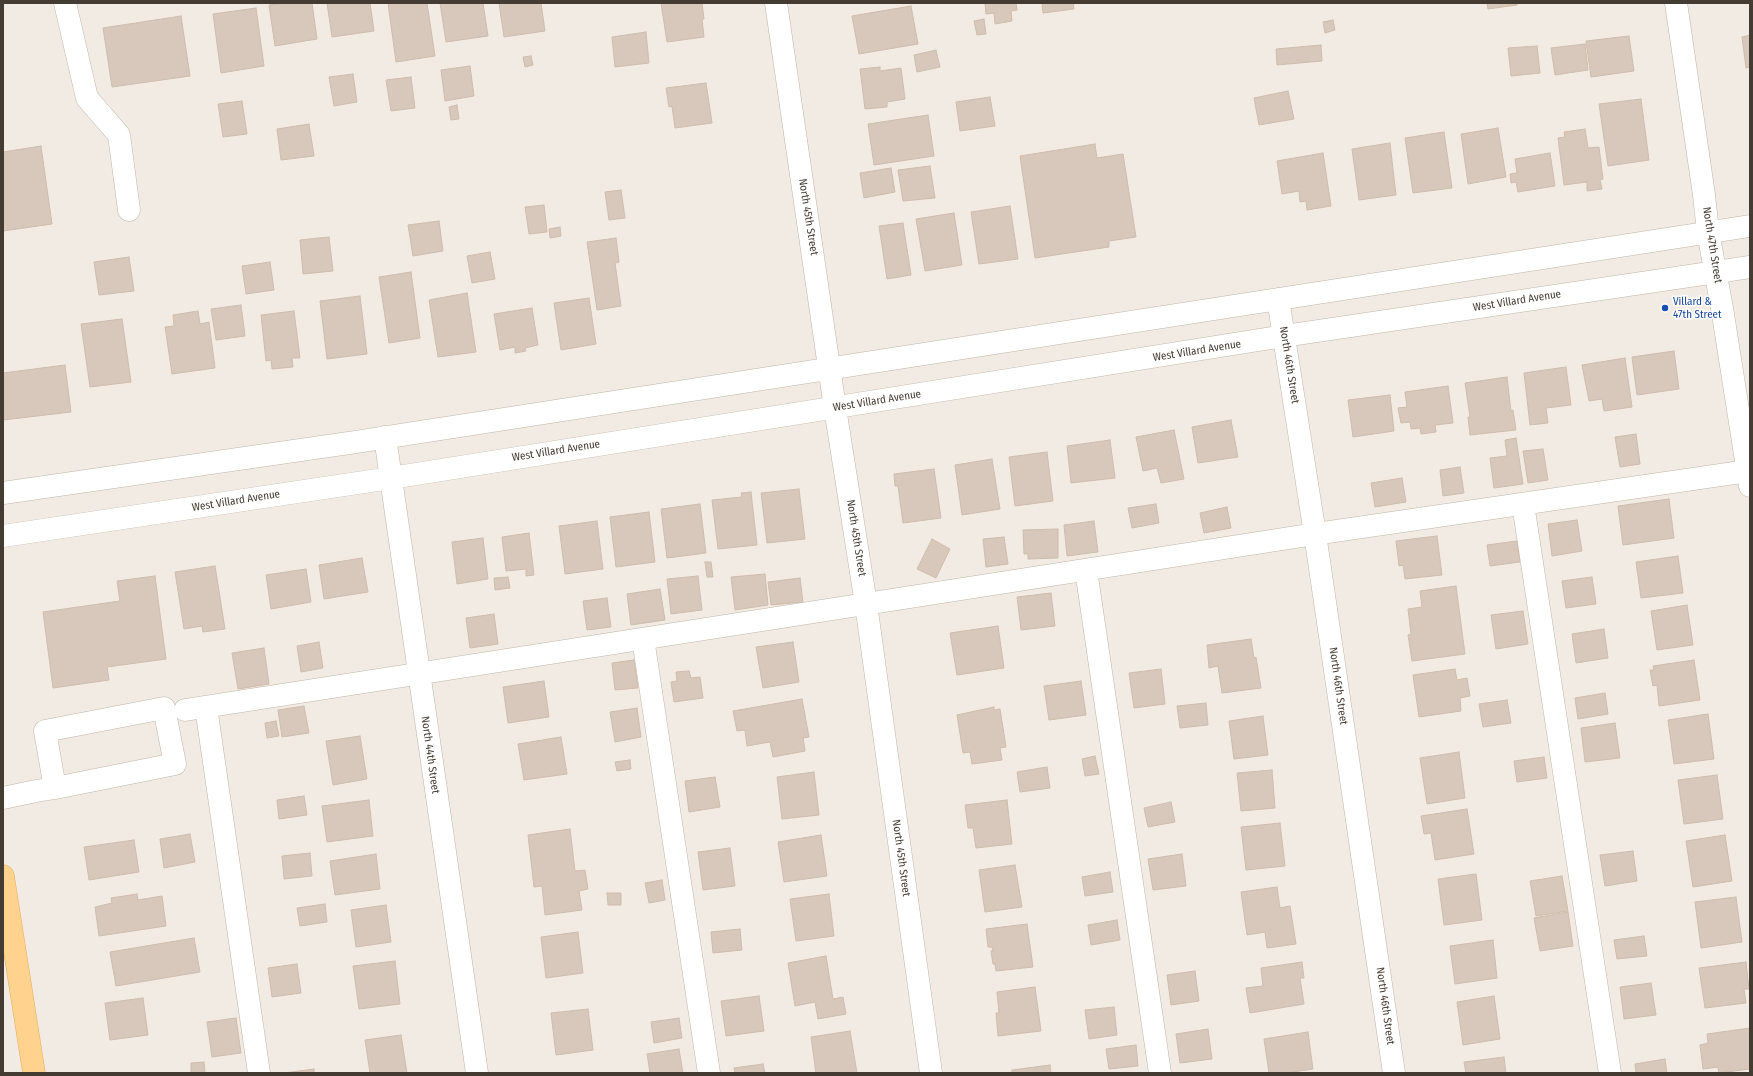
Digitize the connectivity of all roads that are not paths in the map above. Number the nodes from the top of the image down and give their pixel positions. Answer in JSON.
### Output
{"nodes":[{"id":1,"x":65,"y":3,"type":"edge"},
{"id":2,"x":776,"y":3,"type":"edge"},
{"id":3,"x":1676,"y":3,"type":"edge"},
{"id":4,"x":129,"y":210,"type":"dead end"},
{"id":5,"x":1750,"y":226,"type":"edge"},
{"id":6,"x":1708,"y":232,"type":"junction"},
{"id":7,"x":1750,"y":267,"type":"edge"},
{"id":8,"x":1716,"y":272,"type":"junction"},
{"id":9,"x":1278,"y":299,"type":"junction"},
{"id":10,"x":1284,"y":336,"type":"junction"},
{"id":11,"x":830,"y":368,"type":"junction"},
{"id":12,"x":835,"y":408,"type":"junction"},
{"id":13,"x":385,"y":437,"type":"junction"},
{"id":14,"x":391,"y":478,"type":"junction"},
{"id":15,"x":1749,"y":478,"type":"edge"},
{"id":16,"x":3,"y":493,"type":"edge"},
{"id":17,"x":1523,"y":504,"type":"junction"},
{"id":18,"x":1315,"y":534,"type":"junction"},
{"id":19,"x":3,"y":536,"type":"edge"},
{"id":20,"x":1086,"y":570,"type":"junction"},
{"id":21,"x":866,"y":604,"type":"junction"},
{"id":22,"x":643,"y":639,"type":"junction"},
{"id":23,"x":418,"y":674,"type":"junction"},
{"id":24,"x":55,"y":788,"type":"junction"},
{"id":25,"x":3,"y":798,"type":"edge"},
{"id":26,"x":3,"y":876,"type":"edge"},
{"id":27,"x":34,"y":1073,"type":"edge"},
{"id":28,"x":259,"y":1073,"type":"edge"},
{"id":29,"x":477,"y":1073,"type":"edge"},
{"id":30,"x":709,"y":1073,"type":"edge"},
{"id":31,"x":931,"y":1073,"type":"edge"},
{"id":32,"x":1160,"y":1073,"type":"edge"},
{"id":33,"x":1394,"y":1073,"type":"edge"},
{"id":34,"x":1610,"y":1073,"type":"edge"}],
"edges":[{"from":1,"to":4,"type":"street"},
{"from":2,"to":11,"type":"street","name":"North 45th Street"},
{"from":3,"to":6,"type":"street","name":"North 47th Street"},
{"from":5,"to":6,"type":"street"},
{"from":6,"to":8,"type":"street","name":"North 47th Street"},
{"from":6,"to":9,"type":"street"},
{"from":7,"to":8,"type":"street","name":"West Villard Avenue"},
{"from":8,"to":10,"type":"street","name":"West Villard Avenue"},
{"from":8,"to":15,"type":"street","name":"North 47th Street"},
{"from":9,"to":10,"type":"street","name":"North 46th Street"},
{"from":9,"to":11,"type":"street"},
{"from":10,"to":12,"type":"street","name":"West Villard Avenue"},
{"from":10,"to":18,"type":"street","name":"North 46th Street"},
{"from":11,"to":12,"type":"street","name":"North 45th Street"},
{"from":11,"to":13,"type":"street"},
{"from":12,"to":14,"type":"street","name":"West Villard Avenue"},
{"from":12,"to":21,"type":"street","name":"North 45th Street"},
{"from":13,"to":14,"type":"street","name":"North 44th Street"},
{"from":13,"to":16,"type":"street"},
{"from":14,"to":19,"type":"street","name":"West Villard Avenue"},
{"from":14,"to":23,"type":"street","name":"North 44th Street"},
{"from":15,"to":17,"type":"street"},
{"from":17,"to":18,"type":"street"},
{"from":17,"to":34,"type":"street"},
{"from":18,"to":20,"type":"street"},
{"from":18,"to":33,"type":"street","name":"North 46th Street"},
{"from":20,"to":21,"type":"street"},
{"from":20,"to":32,"type":"street"},
{"from":21,"to":22,"type":"street"},
{"from":21,"to":31,"type":"street","name":"North 45th Street"},
{"from":22,"to":23,"type":"street"},
{"from":22,"to":30,"type":"street"},
{"from":23,"to":28,"type":"street"},
{"from":23,"to":29,"type":"street","name":"North 44th Street"},
{"from":24,"to":24,"type":"street"},
{"from":24,"to":25,"type":"street"},
{"from":26,"to":27,"type":"main road"}]}
